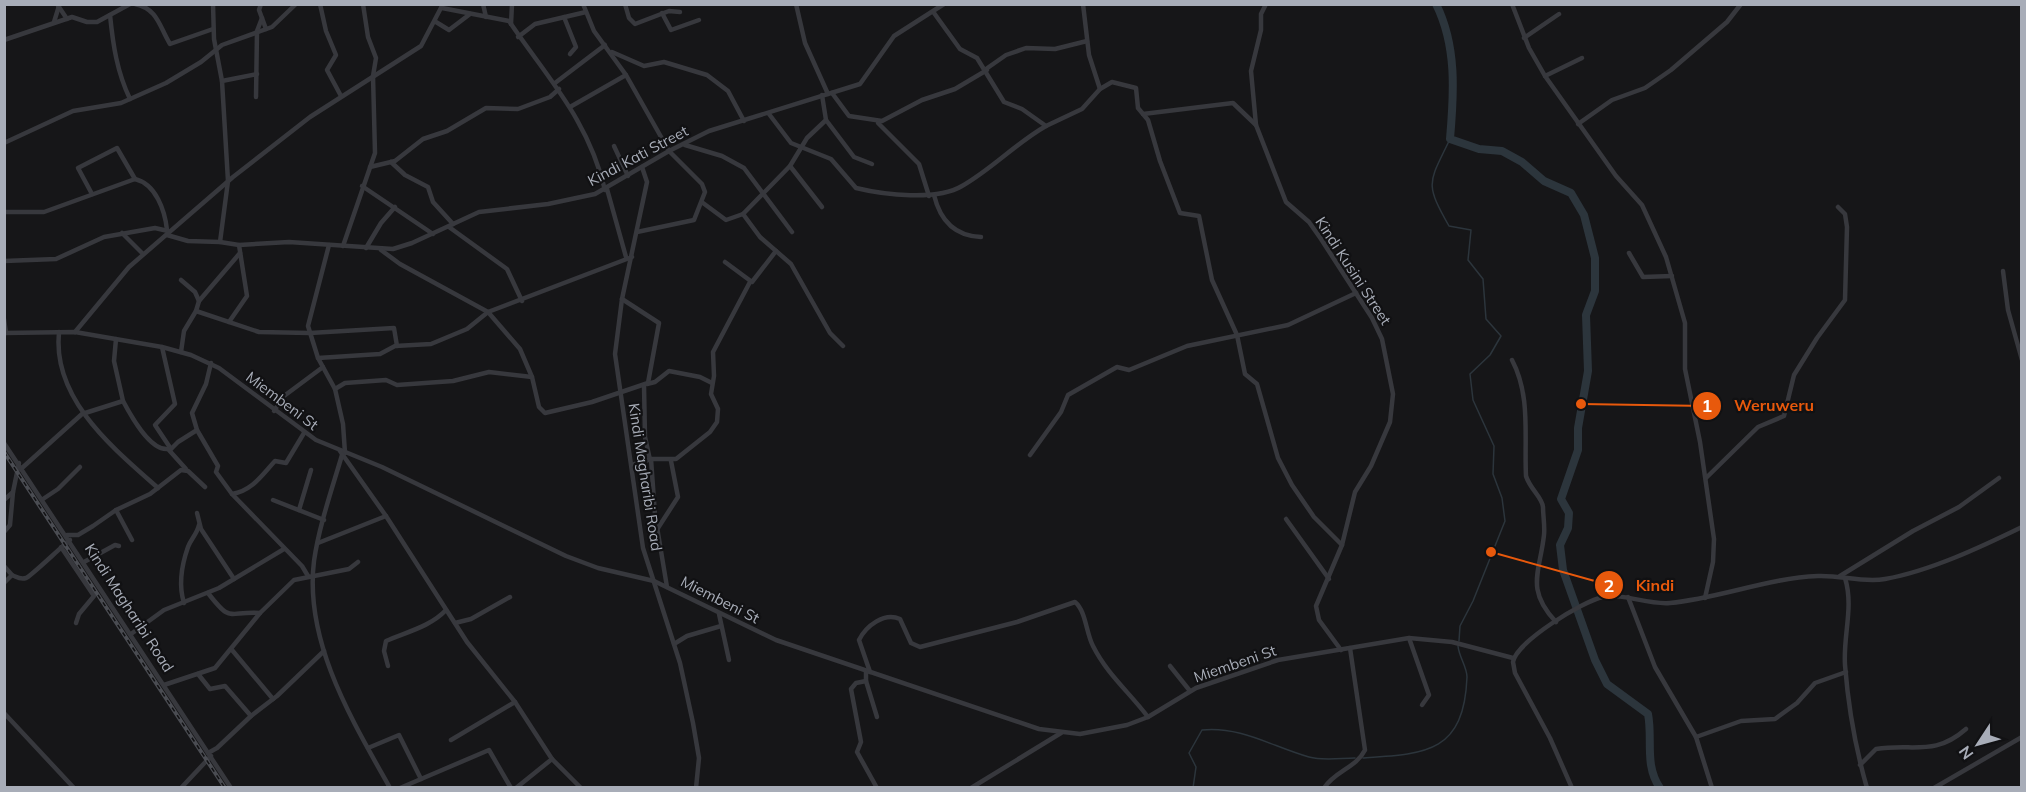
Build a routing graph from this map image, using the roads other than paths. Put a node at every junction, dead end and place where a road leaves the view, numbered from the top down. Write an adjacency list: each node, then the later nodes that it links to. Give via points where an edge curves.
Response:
1 (130, 4): 26 (street)
2 (135, 4): 35 (street, via 157,17 170,44)
3 (213, 4): 35 (street)
4 (261, 4): 30 (street)
5 (296, 4): 36 (street)
6 (320, 4): 59 (street, via 336,55 327,70)
7 (363, 4): 46 (street)
8 (483, 4): 27 (street)
9 (512, 4): 34 (street)
10 (625, 4): 24 (street, via 635,24)
11 (796, 4): 58 (street, via 805,43)
12 (944, 4): 22 (street, Kindi Kati Street)
13 (1083, 4): 41 (street)
14 (1266, 4): 69 (street, Kindi Kusini Street, via 1251,71)
15 (1512, 4): 39 (street)
16 (1741, 4): 68 (street, via 1723,27 1671,70 1645,88 1612,100)
17 (58, 5): 29 (street); 32 (street)
18 (585, 5): 20 (street)
19 (443, 6): 23 (street); 33 (street)
20 (586, 12): 28 (street); 42 (street)
21 (680, 12): 24 (street)
22 (934, 13): 49 (street, via 960,49 976,56); 58 (street, Kindi Kati Street, via 894,36 865,81)
23 (470, 14): 27 (street); 33 (street, via 449,30)
24 (662, 14): 31 (street, via 671,30)
25 (1559, 14): 39 (street)
26 (110, 15): 29 (street, via 92,23); 61 (street, via 116,66)
27 (486, 17): 34 (street)
28 (564, 17): 38 (street, via 531,26); 45 (street, via 576,47)
29 (67, 18): 32 (street)
30 (262, 18): 36 (street); 37 (street)
31 (699, 21)
32 (54, 22): 40 (street)
33 (436, 22): 48 (street, via 421,46)
34 (511, 24): 38 (street)
35 (213, 28): 43 (street)
36 (266, 29): 37 (street)
37 (257, 31): 43 (street); 50 (street)
38 (518, 37): 55 (street)
39 (1524, 38): 53 (street)
40 (4, 40)
41 (1087, 41): 49 (street, via 1055,49 1026,48 1006,55); 56 (street)
42 (605, 45): 44 (street); 55 (street)
43 (216, 50): 54 (street); 61 (street, via 181,74)
44 (610, 51): 51 (street); 66 (street, via 644,66 664,62 707,75 728,91)
45 (570, 54)
46 (376, 58): 48 (street); 52 (street)
47 (1582, 58): 53 (street)
48 (384, 69): 52 (street)
49 (986, 69): 67 (street, via 955,89 922,100); 70 (street, via 1004,102)
50 (257, 74): 54 (street); 60 (street)
51 (626, 75): 62 (street); 75 (street)
52 (374, 76): 59 (street); 80 (street, via 375,153)
53 (1545, 76): 68 (street)
54 (222, 81): 83 (street)
55 (555, 83): 57 (street)
56 (1100, 89): 64 (street, via 1115,81 1136,88); 70 (street, via 1082,109)
57 (559, 90): 62 (street); 76 (street, via 518,109 486,108 447,131 423,139)
58 (827, 94): 63 (street, Kindi Kati Street); 65 (street); 67 (street, via 849,116)
59 (341, 96): 83 (street)
60 (256, 97)
61 (130, 99): 71 (street, via 72,111)
62 (570, 107): 85 (street, via 594,152)
63 (769, 114): 66 (street, Kindi Kati Street); 74 (street, via 786,138)
64 (1143, 114): 69 (street, via 1233,103); 132 (street, via 1180,213 1199,216 1212,280)
65 (826, 120): 74 (street); 77 (street, via 854,157)
66 (744, 121): 72 (street, Kindi Kati Street, via 709,131)
67 (878, 123): 88 (street, via 919,164)
68 (1578, 124): 117 (street, via 1642,206 1661,242)
69 (1256, 125): 120 (street, Kindi Kusini Street, via 1286,202 1315,231)
70 (1046, 126): 88 (street, via 962,186)
71 (4, 143)
72 (685, 145): 75 (street, Kindi Kati Street); 86 (street, via 739,164)
73 (614, 146): 81 (street)
74 (801, 148): 78 (street); 88 (street, via 831,159 856,188)
75 (669, 151): 79 (street, Kindi Kati Street); 89 (street, via 704,188)
76 (391, 162): 80 (street); 95 (street, via 405,176 428,187 433,202)
77 (872, 164)
78 (790, 166): 86 (street); 91 (street)
79 (642, 167): 81 (street, Kindi Kati Street); 96 (street, Kindi Magharibi Road, via 647,182)
80 (370, 168): 84 (street)
81 (628, 176): 85 (street, Kindi Kati Street)
82 (135, 179): 87 (street); 87 (street, via 117,148 78,169); 99 (street, via 148,185 153,193 164,212)
83 (228, 182): 99 (street); 102 (street)
84 (362, 186): 90 (street); 105 (street)
85 (606, 190): 95 (street, Kindi Kati Street, via 572,200 479,212); 112 (street)
86 (761, 193): 94 (street); 97 (street)
87 (92, 194): 93 (street, via 44,212)
88 (931, 195): 101 (street, via 946,224 960,233)
89 (703, 203): 94 (street, via 726,220); 96 (street, via 691,222)
90 (395, 207): 100 (street); 106 (street)
91 (822, 207)
92 (1838, 207): 164 (street, via 1845,214 1847,227 1845,300 1794,375 1784,416 1758,427)
93 (4, 213)
94 (742, 214): 108 (street)
95 (451, 226): 100 (street, Kindi Kati Street); 123 (street, via 507,269)
96 (637, 232): 113 (street, Kindi Magharibi Road)
97 (792, 232)
98 (122, 233): 99 (street, Kindi Kati Street, via 155,228); 111 (street); 114 (street, Kindi Kati Street, via 85,244 56,259)
99 (168, 233): 102 (street, Kindi Kati Street, via 188,241); 111 (street)
100 (433, 234): 107 (street, Kindi Kati Street, via 402,247)
101 (981, 237)
102 (220, 242): 103 (street, Kindi Kati Street)
103 (239, 245): 104 (street, Kindi Kati Street); 109 (street)
104 (329, 245): 105 (street, Kindi Kati Street); 131 (street, via 309,323)
105 (343, 246): 106 (street, Kindi Kati Street)
106 (366, 248): 107 (street, Kindi Kati Street)
107 (380, 249): 125 (street, via 399,264)
108 (776, 251): 119 (street); 135 (street, via 791,264 830,333)
109 (240, 253): 122 (street); 127 (street, via 247,296)
110 (1629, 253): 117 (street, via 1643,277)
111 (143, 254): 129 (street, via 118,277)
112 (626, 257): 113 (street); 123 (street)
113 (632, 257): 121 (street, Kindi Magharibi Road)
114 (4, 261)
115 (725, 262): 119 (street)
116 (2003, 271): 140 (street, via 2007,310)
117 (1672, 276): 164 (street, via 1685,323 1685,369)
118 (181, 280): 122 (street, via 195,292)
119 (750, 282): 144 (street, via 713,352)
120 (1356, 293): 132 (street, via 1300,321); 186 (street, Kindi Kusini Street, via 1382,339 1391,373 1393,405 1371,466 1355,492)
121 (621, 299): 145 (street, via 659,323); 147 (street, Kindi Magharibi Road, via 615,342)
122 (198, 301): 124 (street)
123 (522, 301): 125 (street)
124 (196, 311): 127 (street); 137 (street, via 184,331)
125 (488, 312): 134 (street, via 449,338 422,346); 143 (street, via 520,349)
126 (4, 319): 130 (street)
127 (229, 322): 131 (street, via 259,332)
128 (59, 332): 129 (street, Miembeni St); 130 (street, Miembeni St); 150 (street, via 63,367)
129 (75, 332): 133 (street, Miembeni St)
130 (5, 333)
131 (310, 333): 134 (street, via 394,328); 138 (street)
132 (1237, 335): 156 (street, via 1179,348 1129,370 1117,367 1069,394); 186 (street, via 1245,374 1257,384 1278,458 1308,508)
133 (116, 339): 136 (street, Miembeni St); 148 (street, via 114,360)
134 (398, 346): 138 (street, via 380,354)
135 (843, 346)
136 (162, 347): 137 (street, Miembeni St); 154 (street, via 175,404 155,425)
137 (181, 352): 141 (street, Miembeni St)
138 (318, 358): 142 (street)
139 (1512, 360): 209 (street, via 1525,402 1526,476 1529,487 1542,503 1545,532 1536,585 1544,608)
140 (2022, 360)
141 (211, 363): 149 (street, Miembeni St); 151 (street, via 206,384 192,411)
142 (323, 367): 146 (street); 149 (street, via 284,396)
143 (532, 376): 146 (street, via 489,372 453,381 397,384 386,380 345,383); 147 (street, via 539,407 545,412 592,402)
144 (712, 383): 145 (street, via 669,371); 158 (street, via 717,422 710,432)
145 (646, 384): 147 (street); 157 (street, via 645,436)
146 (335, 388): 155 (street)
147 (619, 391): 159 (street, Kindi Magharibi Road)
148 (123, 401): 150 (street); 154 (street, via 153,444)
149 (274, 411): 152 (street, Miembeni St)
150 (82, 414): 160 (street); 167 (street)
151 (197, 430): 154 (street); 169 (street, via 218,466 216,472)
152 (304, 433): 155 (street, Miembeni St); 169 (street, via 286,463 275,461 248,488)
153 (4, 443): 160 (street, Kindi Magharibi Road)
154 (171, 450): 163 (street)
155 (342, 453): 176 (street); 178 (street); 198 (street, Miembeni St, via 382,467 584,564)
156 (1030, 455)
157 (650, 460): 158 (street); 159 (street); 180 (street)
158 (671, 461): 180 (street, via 678,497)
159 (632, 465): 198 (street, Kindi Magharibi Road, via 643,548)
160 (21, 466): 168 (street); 170 (street, Kindi Magharibi Road)
161 (80, 466): 170 (street)
162 (311, 470): 174 (street)
163 (188, 471): 166 (street); 167 (street, via 181,470)
164 (1706, 478): 204 (street, via 1715,551)
165 (1999, 478): 195 (street)
166 (205, 487)
167 (158, 488): 173 (street)
168 (13, 492): 171 (street); 182 (street, via 10,525)
169 (232, 494): 189 (street)
170 (43, 499): 183 (street, Kindi Magharibi Road)
171 (4, 500)
172 (273, 500): 174 (street)
173 (116, 510): 183 (street); 184 (street)
174 (299, 510): 178 (street)
175 (197, 513): 179 (street)
176 (386, 516): 185 (street); 206 (street)
177 (1286, 519): 197 (street)
178 (324, 520): 185 (street)
179 (199, 525): 196 (street); 205 (street, via 183,566)
180 (658, 528): 200 (street)
181 (2022, 528): 195 (street, via 1903,574 1878,580)
182 (4, 532)
183 (68, 538): 188 (street); 190 (street, Kindi Magharibi Road)
184 (132, 540)
185 (318, 543): 194 (street)
186 (1342, 545): 197 (street, Kindi Kusini Street)
187 (119, 546): 190 (street)
188 (62, 547): 193 (street, via 30,577); 210 (street, via 94,596)
189 (284, 549): 194 (street); 196 (street)
190 (84, 562): 213 (street, Kindi Magharibi Road)
191 (358, 562): 194 (street, via 348,569)
192 (4, 566): 193 (street)
193 (12, 575): 199 (street)
194 (311, 576): 207 (street, via 294,580); 219 (street)
195 (1843, 577): 204 (street, via 1797,577); 225 (street, via 1850,596)
196 (234, 579): 201 (street)
197 (1329, 579): 218 (street, Kindi Kusini Street, via 1315,612)
198 (654, 581): 200 (street, Miembeni St); 215 (street, Kindi Magharibi Road)
199 (4, 583)
200 (667, 587): 208 (street, Miembeni St)
201 (208, 593): 205 (street); 207 (street, via 229,615)
202 (510, 597): 211 (street, via 471,619)
203 (1628, 597): 204 (street, via 1655,603); 209 (street, via 1587,602); 239 (street, via 1655,667)
204 (1705, 598)
205 (183, 603): 213 (street, via 164,610)
206 (446, 610): 211 (street); 222 (street, via 440,617 386,641)
207 (260, 613): 217 (street)
208 (719, 614): 212 (street); 224 (street, Miembeni St, via 776,640)
209 (1556, 622): 220 (street, via 1525,644)
210 (76, 623)
211 (455, 623): 231 (street)
212 (721, 626): 215 (street); 221 (street)
213 (131, 634): 228 (street, Kindi Magharibi Road)
214 (1409, 638): 216 (street, Miembeni St); 220 (street, Miembeni St, via 1452,642); 232 (street, via 1429,695)
215 (674, 644): 254 (street, Kindi Magharibi Road, via 695,731 699,758)
216 (1350, 648): 218 (street, Miembeni St); 257 (street, via 1365,750)
217 (232, 650): 226 (street, via 215,668); 230 (street)
218 (1341, 650): 229 (street, Miembeni St, via 1278,660)
219 (324, 651): 230 (street); 242 (street)
220 (1513, 658): 258 (street, via 1515,673 1551,738)
221 (729, 660)
222 (388, 666)
223 (1170, 666): 229 (street)
224 (868, 671): 227 (street); 236 (street, via 858,640 871,624 880,620 893,616 900,619 911,643 920,647 1075,602 1106,670); 238 (street, Miembeni St, via 982,711)
225 (1846, 672): 239 (street, via 1815,683 1775,719 1741,721); 245 (street)
226 (198, 674): 228 (street); 234 (street, via 210,689 225,686)
227 (866, 681): 235 (street); 255 (street, via 856,682 850,688 861,742 856,752)
228 (164, 685): 243 (street, Kindi Magharibi Road)
229 (1190, 691): 236 (street, Miembeni St)
230 (273, 699): 234 (street)
231 (515, 702): 241 (street); 244 (street)
232 (1422, 705)
233 (4, 713): 248 (street)
234 (251, 716): 243 (street)
235 (877, 717)
236 (1148, 717): 238 (street, Miembeni St, via 1110,729)
237 (1965, 729): 245 (street, via 1953,740 1937,746 1876,749)
238 (1061, 733): 256 (street)
239 (1696, 737): 259 (street)
240 (2022, 737): 261 (street)
241 (451, 740)
242 (368, 748): 246 (street, via 399,735); 251 (street)
243 (209, 754): 249 (street); 250 (street, Kindi Magharibi Road)
244 (552, 759): 247 (street); 253 (street)
245 (1860, 765): 260 (street)
246 (421, 779): 252 (street); 253 (street, via 489,750)
247 (580, 787)
248 (74, 788)
249 (181, 788)
250 (231, 788)
251 (390, 788)
252 (400, 788)
253 (514, 788)
254 (696, 788)
255 (877, 788)
256 (970, 788)
257 (1324, 788)
258 (1572, 788)
259 (1712, 788)
260 (1867, 788)
261 (1934, 788)

